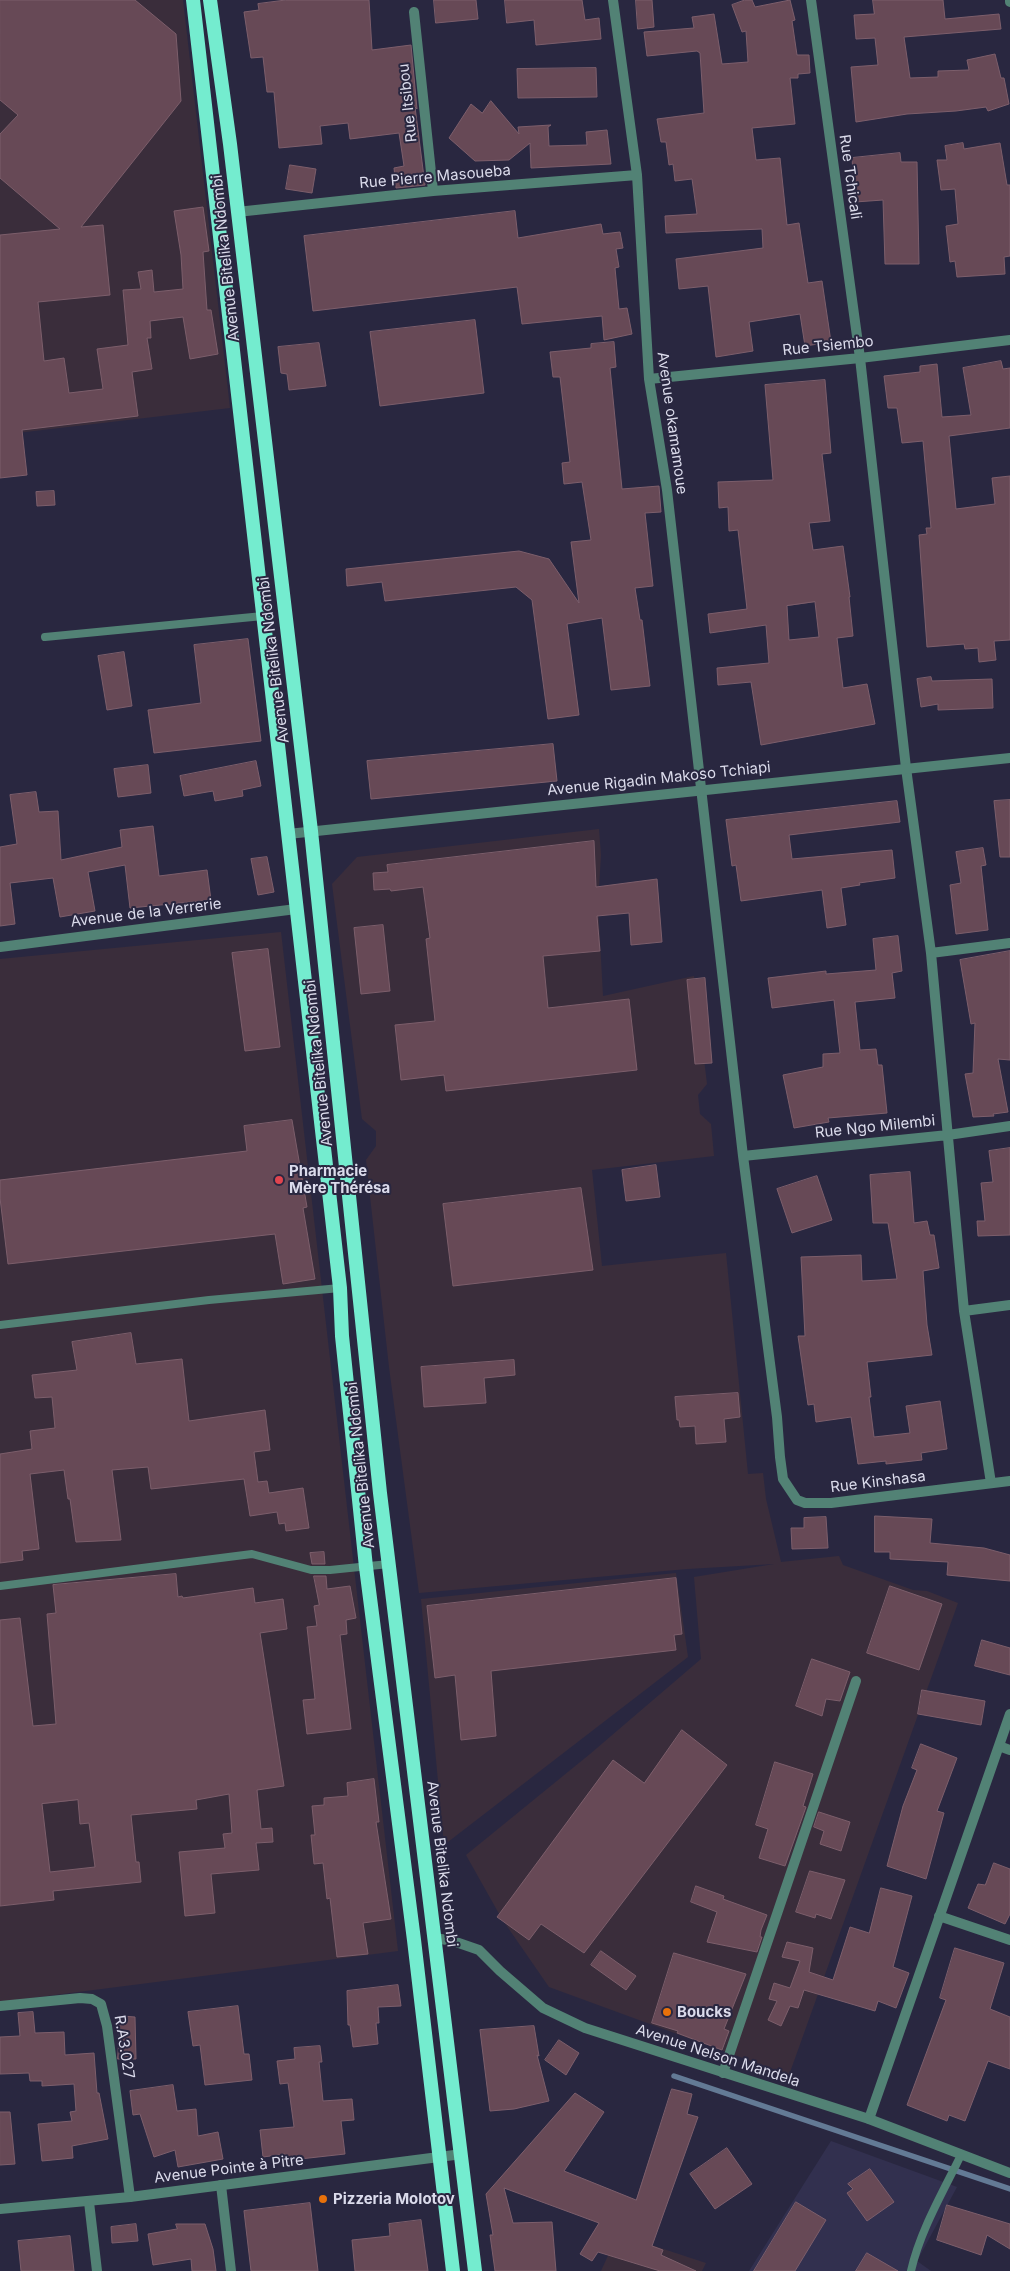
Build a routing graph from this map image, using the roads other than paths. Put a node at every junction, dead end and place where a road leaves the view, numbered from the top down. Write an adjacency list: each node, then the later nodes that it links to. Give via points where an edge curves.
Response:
1 (193, 0): 12 (highway, Avenue Bitelika Ndombi)
2 (210, 0): 8 (highway, Avenue Bitelika Ndombi)
3 (613, 0): 6 (street, Avenue okamamoue)
4 (811, 0): 10 (street, Rue Tchicali)
5 (414, 12): 7 (street, Rue Itsibou)
6 (636, 175): 7 (street, Rue Pierre Masoueba); 11 (street, Avenue okamamoue)
7 (433, 191): 8 (street, Rue Pierre Masoueba)
8 (237, 212): 17 (highway, Avenue Bitelika Ndombi)
9 (1010, 340): 10 (street, Rue Tsiembo)
10 (860, 358): 11 (street, Rue Tsiembo); 15 (street, Rue Tchicali)
11 (649, 379): 16 (street, Avenue okamamoue, via 667,490)
12 (263, 616): 13 (lane); 18 (highway, Avenue Bitelika Ndombi)
13 (44, 637)
14 (1010, 758): 15 (street, Avenue Rigadin Makoso Tchiapi)
15 (906, 768): 16 (street, Avenue Rigadin Makoso Tchiapi); 22 (street, Rue Tchicali)
16 (701, 789): 17 (street, Avenue Rigadin Makoso Tchiapi); 25 (street, Avenue okamamoue)
17 (311, 831): 18 (street, Avenue Rigadin Makoso Tchiapi); 32 (highway, Avenue Bitelika Ndombi)
18 (288, 834): 19 (highway, Avenue Bitelika Ndombi)
19 (296, 908): 21 (street, Avenue de la Verrerie); 26 (highway, Avenue Bitelika Ndombi)
20 (1010, 943): 22 (street)
21 (0, 947)
22 (931, 952): 24 (street, Rue Tchicali)
23 (1010, 1126): 24 (street, Rue Ngo Milembi)
24 (948, 1135): 25 (street, Rue Ngo Milembi); 28 (street, Rue Tchicali)
25 (743, 1156): 31 (street, Rue Kinshasa, via 783,1479 791,1493 805,1503 831,1503)
26 (340, 1288): 29 (lane); 33 (highway, Avenue Bitelika Ndombi)
27 (1010, 1305): 28 (street)
28 (964, 1311): 31 (street, Rue Tchicali)
29 (0, 1324)
30 (1010, 1481): 31 (street, Rue Kinshasa)
31 (991, 1483)
32 (389, 1564): 33 (lane); 40 (highway, Avenue Bitelika Ndombi)
33 (366, 1567): 34 (lane, via 311,1570 252,1554); 47 (highway, Avenue Bitelika Ndombi)
34 (0, 1586)
35 (856, 1680): 43 (street)
36 (1010, 1714): 37 (street)
37 (999, 1746): 38 (street); 39 (street)
38 (1010, 1750)
39 (939, 1916): 41 (street); 44 (street)
40 (435, 1938): 43 (street, Avenue Nelson Mandela, via 479,1950 543,2008 585,2028); 45 (highway, Avenue Bitelika Ndombi)
41 (1010, 1940)
42 (0, 2006): 50 (street, R.A3.027, via 80,1998 101,2004 107,2026)
43 (723, 2074): 44 (street, Avenue Nelson Mandela)
44 (869, 2120): 46 (street, Avenue Nelson Mandela)
45 (462, 2154): 47 (street, Avenue Pointe à Pitre); 53 (highway, Avenue Bitelika Ndombi)
46 (961, 2155): 48 (street, Avenue Nelson Mandela); 57 (lane, via 923,2235)
47 (439, 2157): 49 (street, Avenue Pointe à Pitre); 56 (highway, Avenue Bitelika Ndombi)
48 (1010, 2173)
49 (221, 2185): 50 (street, Avenue Pointe à Pitre); 55 (street)
50 (130, 2197): 51 (street, Avenue Pointe à Pitre)
51 (88, 2202): 52 (street, Avenue Pointe à Pitre); 54 (street)
52 (0, 2210)
53 (476, 2270)
54 (97, 2271)
55 (231, 2271)
56 (453, 2271)
57 (911, 2271)

